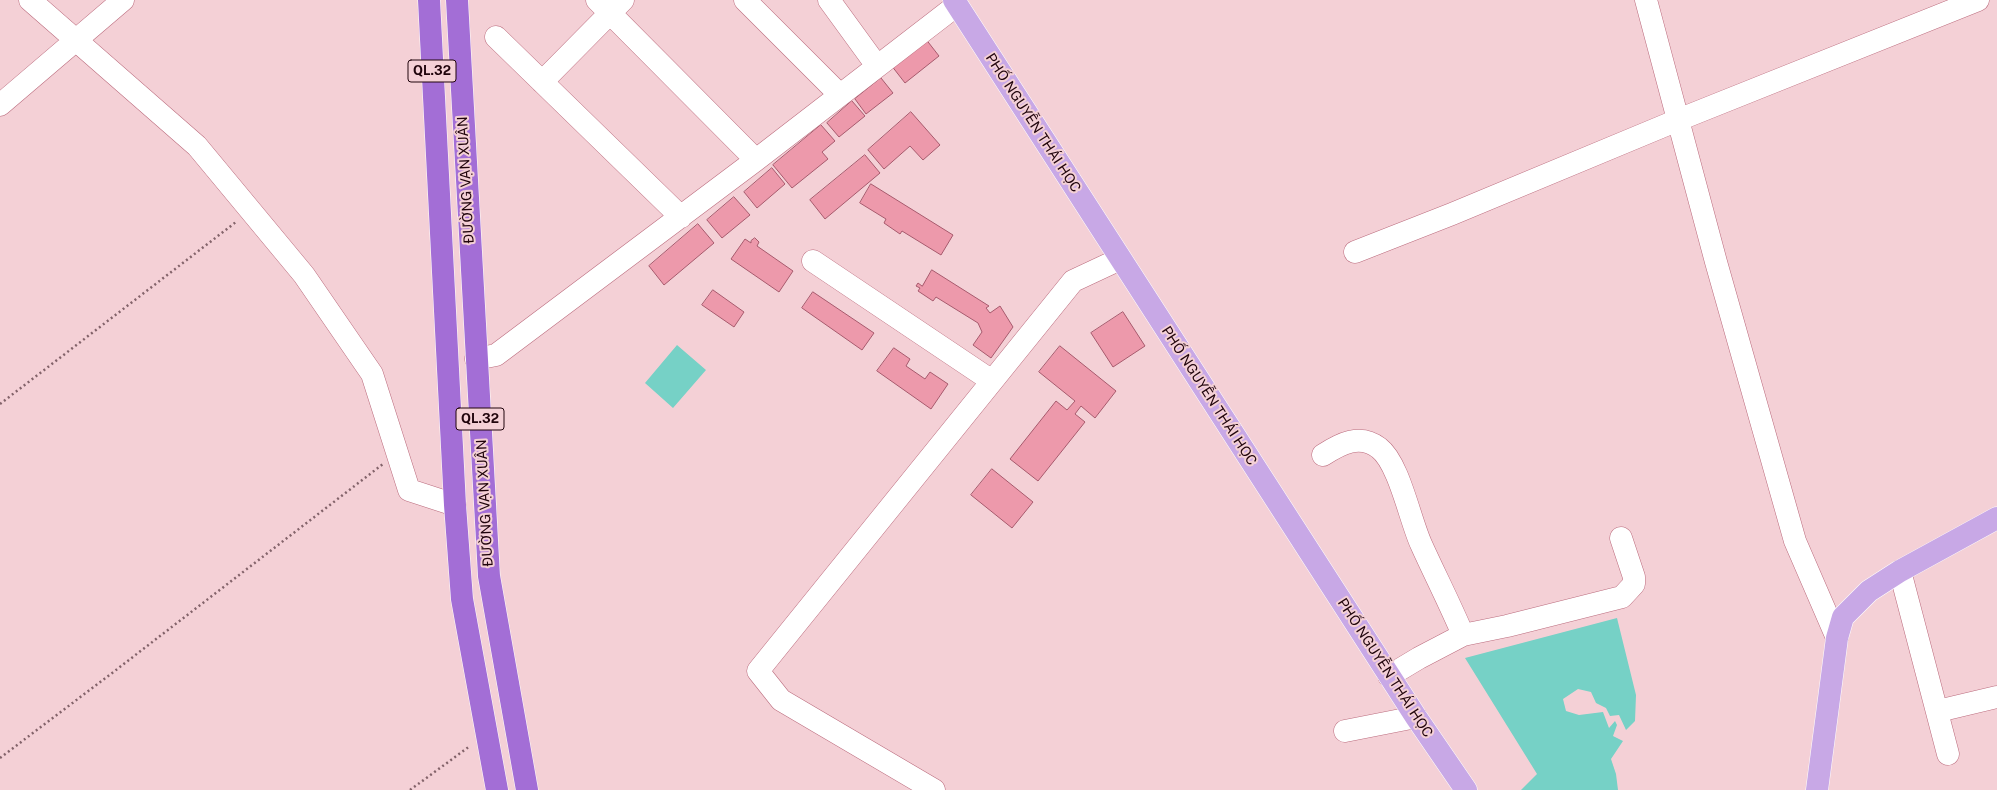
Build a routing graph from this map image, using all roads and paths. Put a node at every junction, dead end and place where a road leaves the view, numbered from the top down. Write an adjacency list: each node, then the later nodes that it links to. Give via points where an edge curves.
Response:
1 (30, 0): 14 (street)
2 (123, 0): 14 (street)
3 (414, 0): 21 (highway)
4 (430, 0): 21 (highway, QL.32)
5 (457, 0): 15 (highway, QL.32)
6 (463, 0): 15 (highway)
7 (745, 0): 18 (street)
8 (829, 0): 16 (street)
9 (1646, 0): 20 (street)
10 (1978, 0): 20 (street)
11 (956, 2): 16 (street); 26 (main road, PHỐ NGUYỄN THÁI HỌC)
12 (610, 4): 17 (street); 22 (street)
13 (496, 37): 17 (street)
14 (76, 40): 19 (street); 23 (street, via 197,146)
15 (458, 46): 28 (highway, ĐƯỜNG VẠN XUÂN / QL.32)
16 (877, 66): 18 (street)
17 (542, 82): 24 (street)
18 (840, 95): 22 (street)
19 (0, 105)
20 (1678, 120): 25 (street); 38 (street, via 1795,540)
21 (436, 142): 33 (highway, ĐƯỜNG VẠN XUÂN / QL.32)
22 (756, 160): 24 (street)
23 (251, 211): 30 (path); 31 (street, via 304,275 372,374)
24 (681, 217): 28 (street, via 496,355)
25 (1355, 252)
26 (1120, 259): 29 (street, via 1073,281); 39 (main road, PHỐ NGUYỄN THÁI HỌC)
27 (813, 261): 29 (street)
28 (476, 359): 49 (highway, ĐƯỜNG VẠN XUÂN / QL.32, via 489,576)
29 (992, 381): 50 (street, via 758,671 781,700)
30 (0, 404)
31 (397, 453): 33 (street, via 409,490); 46 (path)
32 (1323, 455): 37 (street, via 1343,443 1358,440 1380,448 1396,474 1421,544)
33 (455, 505): 44 (highway, ĐƯỜNG VẠN XUÂN / QL.32, via 462,599)
34 (1997, 518): 36 (main road)
35 (1621, 538): 37 (street, via 1634,577 1634,584 1622,597)
36 (1900, 571): 38 (main road, via 1869,591 1843,617); 41 (street)
37 (1463, 635): 39 (street)
38 (1837, 638): 52 (main road)
39 (1390, 676): 42 (main road, PHỐ NGUYỄN THÁI HỌC)
40 (1997, 697): 41 (street)
41 (1938, 711): 45 (street)
42 (1416, 717): 43 (street); 51 (main road, PHỐ NGUYỄN THÁI HỌC)
43 (1345, 731)
44 (487, 734): 47 (path); 48 (highway, ĐƯỜNG VẠN XUÂN / QL.32)
45 (1948, 754)
46 (0, 758)
47 (410, 790)
48 (497, 790)
49 (527, 790)
50 (934, 790)
51 (1466, 790)
52 (1817, 790)

